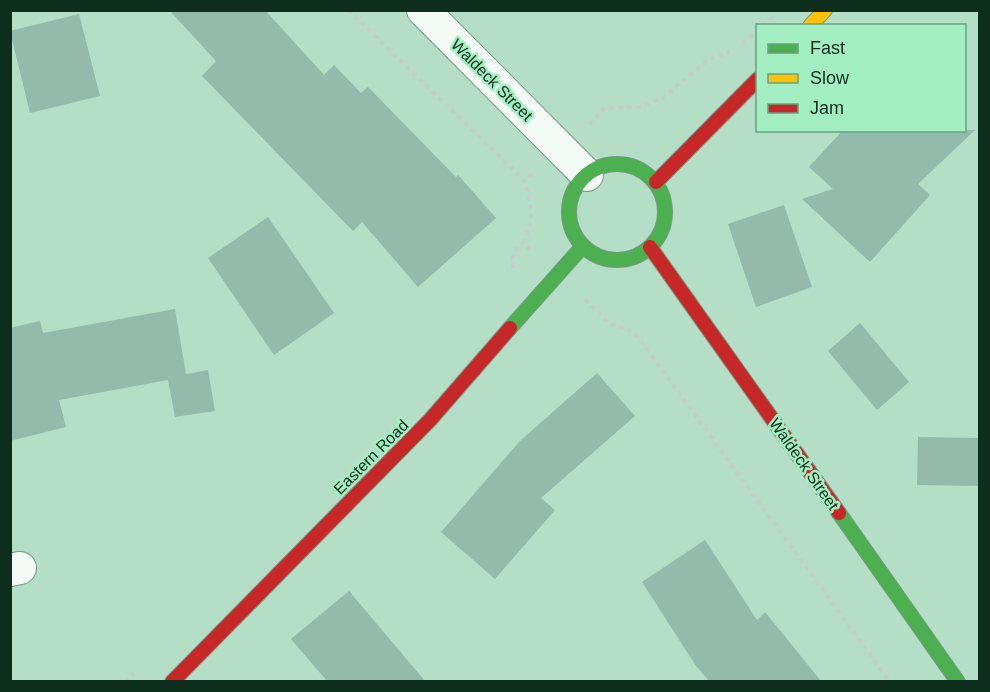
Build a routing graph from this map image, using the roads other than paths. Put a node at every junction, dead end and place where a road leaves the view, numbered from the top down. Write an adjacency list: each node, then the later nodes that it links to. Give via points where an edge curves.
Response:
1 (423, 10): 5 (street, Waldeck Street)
2 (825, 10): 3 (street)
3 (812, 24)
4 (756, 81): 6 (street)
5 (587, 175): 6 (street, via 600,167 623,164 644,172); 7 (street, via 570,201 574,233)
6 (656, 182): 8 (street, via 666,208 664,223)
7 (583, 246): 8 (street, via 609,259 638,255); 9 (street, Eastern Road, via 430,420)
8 (650, 247): 10 (street, Waldeck Street)
9 (188, 676)
10 (958, 681)

